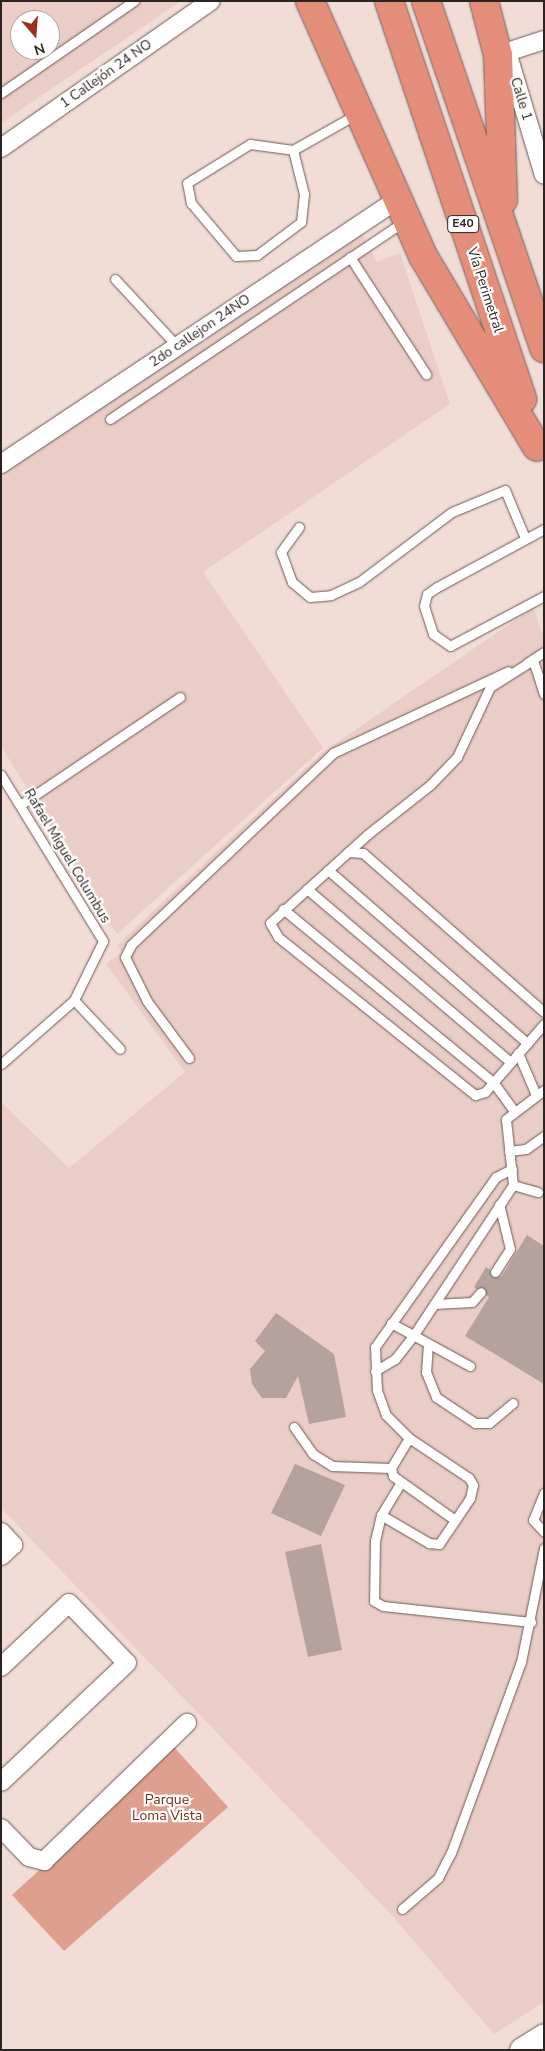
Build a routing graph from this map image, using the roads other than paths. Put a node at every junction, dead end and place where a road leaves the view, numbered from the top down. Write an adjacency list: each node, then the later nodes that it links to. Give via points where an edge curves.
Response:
1 (134, 1): 9 (lane)
2 (211, 1): 11 (street, 1 Callejón 24 NO)
3 (310, 1): 10 (highway)
4 (389, 1): 22 (highway, Vía Perimetral / E40)
5 (426, 1): 15 (highway, E40)
6 (484, 1): 8 (highway)
7 (544, 40): 8 (street)
8 (502, 53): 13 (street, Calle 1); 15 (highway)
9 (1, 93)
10 (359, 113): 12 (lane); 14 (highway)
11 (1, 148)
12 (293, 150): 12 (lane, via 250,144 187,183 190,203 236,256 257,255 301,222 304,194)
13 (544, 175)
14 (402, 209): 16 (lane); 18 (street, 2do callejon 24NO); 22 (highway, via 423,256)
15 (506, 236): 19 (highway, E40)
16 (350, 257): 20 (lane); 21 (lane)
17 (115, 279): 18 (lane)
18 (177, 346): 23 (street, 2do callejon 24NO)
19 (544, 348)
20 (426, 374)
21 (110, 419)
22 (541, 456)
23 (1, 464)
24 (299, 527): 26 (lane, via 281,552 292,582 310,597 331,596 359,582 452,512 494,493 505,490 510,493)
25 (544, 529): 26 (lane)
26 (525, 538): 27 (lane, via 427,594 424,606 429,625 433,634 450,646)
27 (544, 596)
28 (544, 652): 29 (lane)
29 (533, 660): 30 (lane); 34 (lane, via 490,687 457,757 430,785); 44 (lane, via 333,753 131,945 125,957 147,1001)
30 (544, 694)
31 (180, 697): 33 (lane)
32 (1, 775): 33 (lane, Rafael Miguel Columbus)
33 (20, 805): 38 (lane, Rafael Miguel Columbus, via 103,941)
34 (348, 852): 35 (lane); 39 (lane, via 363,853)
35 (328, 870): 36 (lane); 41 (lane)
36 (307, 889): 37 (lane); 45 (lane)
37 (284, 909): 47 (lane); 47 (lane, via 270,923 278,937 470,1092 480,1094)
38 (74, 1000): 42 (lane); 46 (lane)
39 (544, 1012)
40 (544, 1024): 41 (lane)
41 (527, 1043): 43 (lane)
42 (120, 1049)
43 (518, 1053): 45 (lane); 48 (lane)
44 (189, 1058)
45 (510, 1062): 47 (lane)
46 (1, 1064)
47 (493, 1082): 49 (lane)
48 (540, 1093): 49 (lane)
49 (514, 1111): 51 (lane, via 506,1119)
50 (544, 1136): 51 (lane, via 526,1149)
51 (509, 1151): 52 (lane)
52 (512, 1169): 53 (lane); 59 (lane, via 496,1177)
53 (513, 1185): 54 (lane); 55 (lane)
54 (538, 1192)
55 (500, 1204): 56 (lane, via 510,1249); 58 (lane)
56 (495, 1272)
57 (481, 1292): 58 (lane, via 472,1302)
58 (434, 1304): 60 (lane)
59 (391, 1323): 60 (lane); 63 (lane, via 375,1347)
60 (413, 1336): 61 (lane); 63 (lane, via 395,1359)
61 (428, 1344): 62 (lane); 64 (lane, via 426,1372 436,1396 474,1423 489,1423)
62 (470, 1366)
63 (375, 1371): 66 (lane, via 386,1415)
64 (513, 1403)
65 (294, 1427): 67 (lane, via 313,1454 332,1466)
66 (409, 1438): 67 (lane); 71 (lane, via 469,1478 473,1485 470,1498)
67 (391, 1468): 68 (lane, via 392,1476)
68 (401, 1482): 70 (lane); 71 (lane)
69 (544, 1493): 73 (lane, via 536,1505 533,1520)
70 (381, 1514): 71 (lane, via 429,1544 439,1544); 76 (lane, via 375,1540 374,1601 383,1606)
71 (455, 1520)
72 (1, 1532): 75 (street, via 13,1545)
73 (544, 1532)
74 (544, 1548): 76 (lane)
75 (1, 1556)
76 (531, 1622): 81 (lane, via 521,1662 451,1853 438,1878)
77 (1, 1667): 79 (street, via 69,1603 127,1663)
78 (187, 1722): 80 (street, via 44,1861 30,1857)
79 (1, 1782)
80 (1, 1828)
81 (402, 1909)
82 (544, 2036): 83 (main road)
83 (522, 2050)

